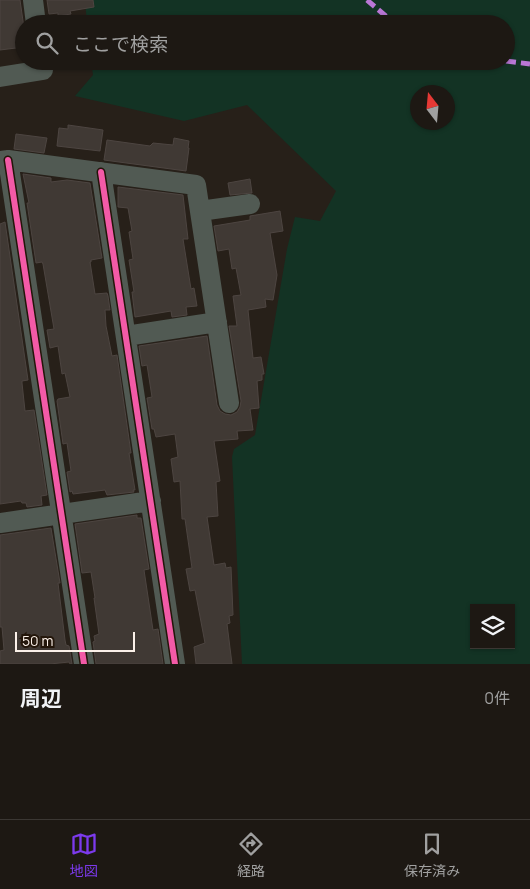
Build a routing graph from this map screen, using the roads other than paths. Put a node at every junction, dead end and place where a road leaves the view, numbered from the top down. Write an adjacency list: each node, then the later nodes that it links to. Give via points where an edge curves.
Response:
1 (33, 0): 2 (street)
2 (35, 15)
3 (43, 70): 4 (street)
4 (0, 76)
5 (4, 160): 6 (street); 13 (street)
6 (101, 172): 8 (street, via 196,185); 10 (street)
7 (250, 204): 8 (street)
8 (200, 211): 9 (street)
9 (217, 322): 10 (street); 11 (street)
10 (126, 336): 12 (street)
11 (229, 403)
12 (151, 501): 13 (street); 16 (street)
13 (61, 514): 14 (street); 15 (street)
14 (0, 523)
15 (84, 664)
16 (175, 664)

